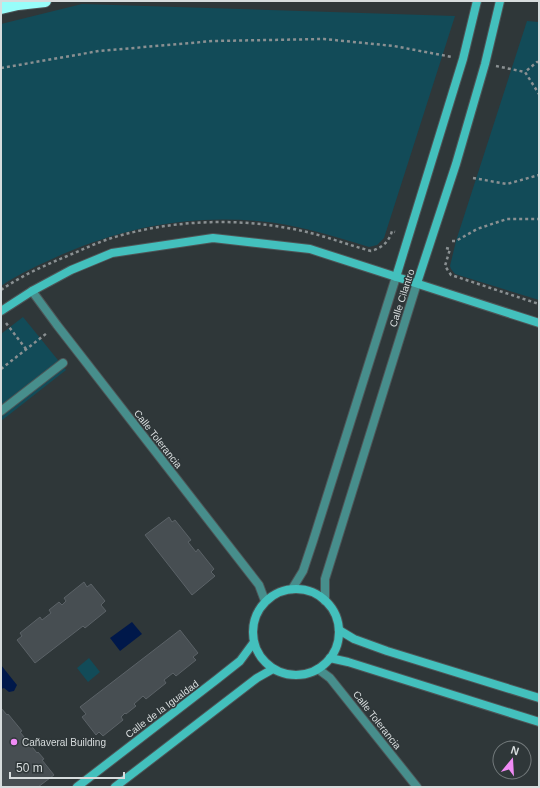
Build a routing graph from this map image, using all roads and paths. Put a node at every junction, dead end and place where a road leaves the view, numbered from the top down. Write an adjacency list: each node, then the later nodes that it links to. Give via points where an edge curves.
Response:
1 (45, 1): 4 (highway)
2 (476, 1): 14 (street, Calle Cilantro, via 461,67)
3 (500, 1): 15 (street, Calle Cilantro, via 456,164)
4 (1, 8)
5 (446, 55): 7 (path, via 394,46 324,39 213,42 99,50)
6 (539, 62): 8 (path, via 525,72)
7 (1, 68)
8 (539, 94)
9 (539, 175): 10 (path, via 507,184)
10 (473, 178)
11 (539, 219): 12 (path, via 507,218 477,229 456,241)
12 (452, 240)
13 (446, 248): 17 (path, via 450,249 445,266 451,275)
14 (396, 277): 15 (street); 16 (street, via 310,249 213,238 112,253 71,270); 26 (street, Calle Cilantro, via 313,541 303,570)
15 (417, 283): 20 (street); 28 (street, Calle Cilantro, via 325,579)
16 (32, 291): 18 (street); 27 (street, Calle Tolerancia, via 259,585)
17 (539, 304)
18 (1, 311)
19 (6, 323): 22 (path)
20 (539, 323)
21 (46, 333): 22 (path)
22 (26, 349): 24 (path)
23 (64, 363): 25 (street)
24 (1, 369)
25 (1, 411)
26 (292, 589): 27 (street, via 273,595); 28 (street, via 316,594)
27 (266, 601): 30 (street, via 253,625)
28 (325, 601): 29 (street, via 337,619)
29 (339, 630): 31 (street, via 335,650); 34 (street, via 354,639 387,651)
30 (254, 642): 32 (street, via 264,662); 36 (street, Calle de la Igualdad, via 240,661)
31 (330, 658): 33 (street); 35 (street)
32 (273, 669): 33 (street, via 295,675 307,674); 37 (street, via 257,678)
33 (318, 669): 38 (street, Calle Tolerancia, via 330,678)
34 (539, 698)
35 (539, 722)
36 (77, 787)
37 (115, 787)
38 (417, 787)

